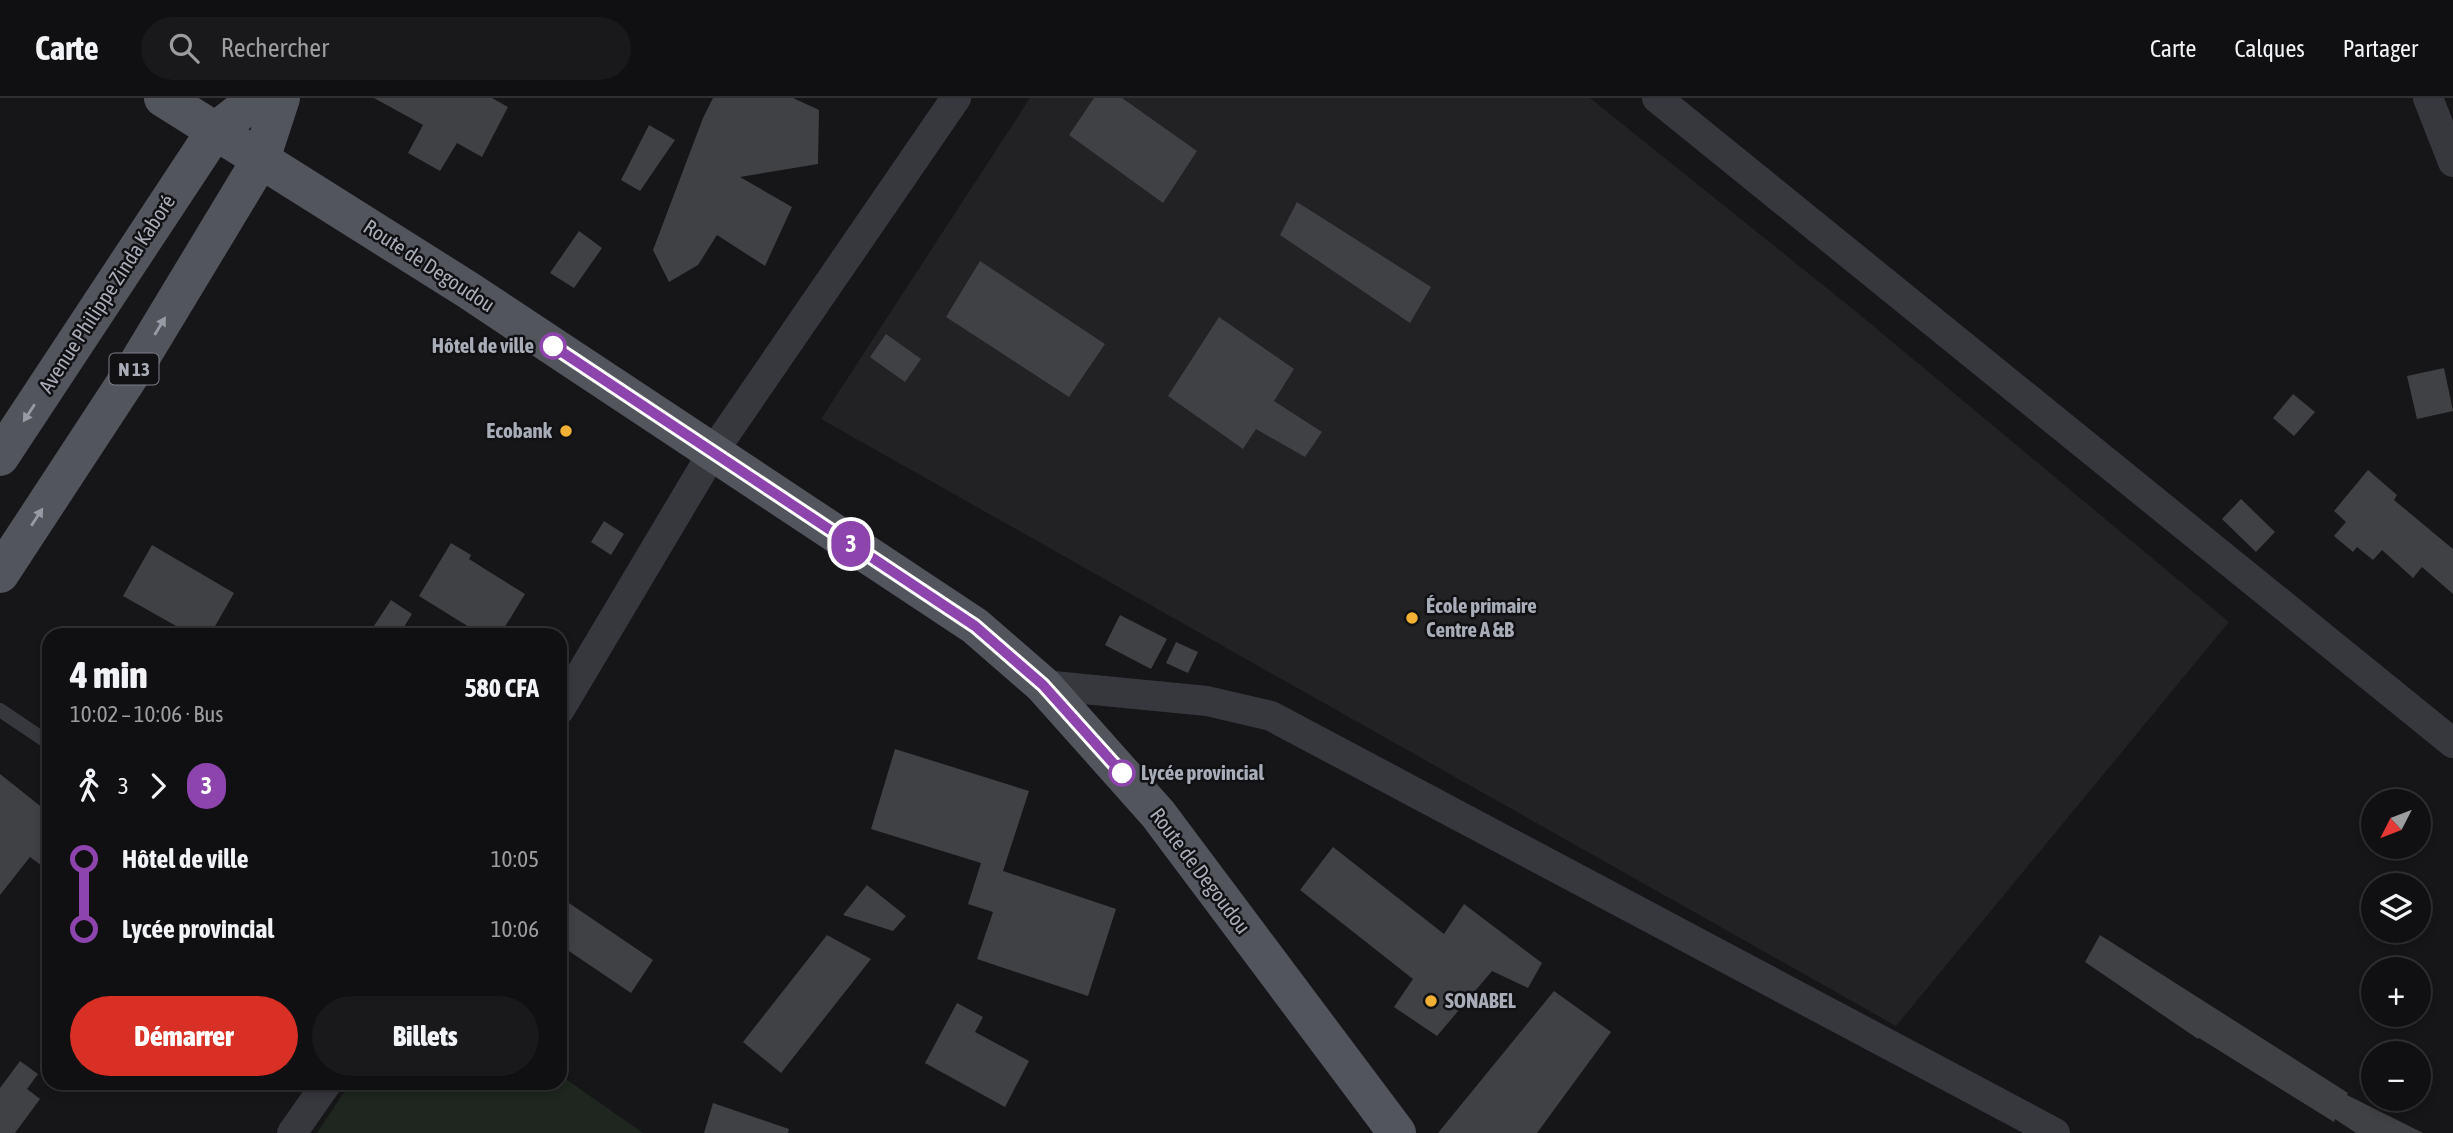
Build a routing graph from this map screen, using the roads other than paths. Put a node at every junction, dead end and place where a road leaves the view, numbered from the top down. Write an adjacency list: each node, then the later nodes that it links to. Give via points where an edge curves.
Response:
1 (163, 98): 7 (main road, Route de Degoudou)
2 (258, 98): 7 (main road, N 13)
3 (281, 98): 7 (main road, N 13)
4 (956, 98): 9 (street)
5 (1657, 98): 16 (street)
6 (2428, 98): 8 (street)
7 (239, 146): 9 (main road, Route de Degoudou); 10 (main road, Avenue Philippe Zinda Kaboré / N 13, one-way to 10); 11 (main road, N 13, one-way to 7, via 133,371)
8 (2453, 162)
9 (713, 452): 12 (main road, Route de Degoudou, via 975,626); 13 (street)
10 (0, 457)
11 (0, 574)
12 (1043, 685): 19 (main road, Route de Degoudou, via 1158,814); 20 (street, via 1207,701 1271,716)
13 (567, 697)
14 (0, 710): 15 (lane)
15 (42, 738)
16 (2453, 743)
17 (322, 1090): 18 (street)
18 (292, 1133)
19 (1397, 1133)
20 (2055, 1133)

